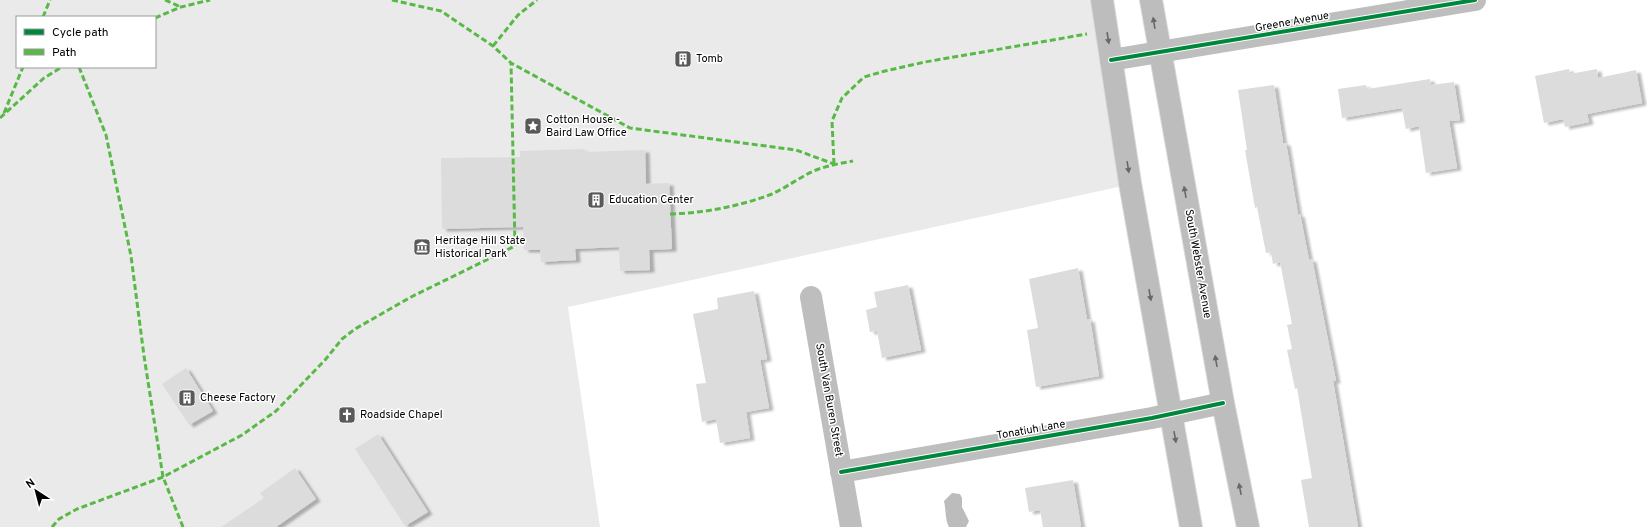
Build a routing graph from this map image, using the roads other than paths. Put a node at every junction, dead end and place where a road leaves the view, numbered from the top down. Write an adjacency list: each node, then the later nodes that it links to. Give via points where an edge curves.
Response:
1 (1102, 0): 5 (main road, one-way to 5)
2 (1151, 0): 4 (main road, South Webster Avenue, one-way to 2)
3 (1476, 0): 4 (street, Greene Avenue)
4 (1159, 53): 5 (street, Greene Avenue); 7 (main road, South Webster Avenue, one-way to 4)
5 (1111, 60): 8 (main road, one-way to 8)
6 (811, 297): 9 (street, South Van Buren Street)
7 (1223, 403): 8 (street, Tonatiuh Lane); 12 (main road, South Webster Avenue, one-way to 7)
8 (1170, 414): 9 (street, Tonatiuh Lane); 11 (main road, one-way to 11)
9 (841, 472): 10 (street, South Van Buren Street)
10 (851, 527)
11 (1191, 527)
12 (1248, 527)

